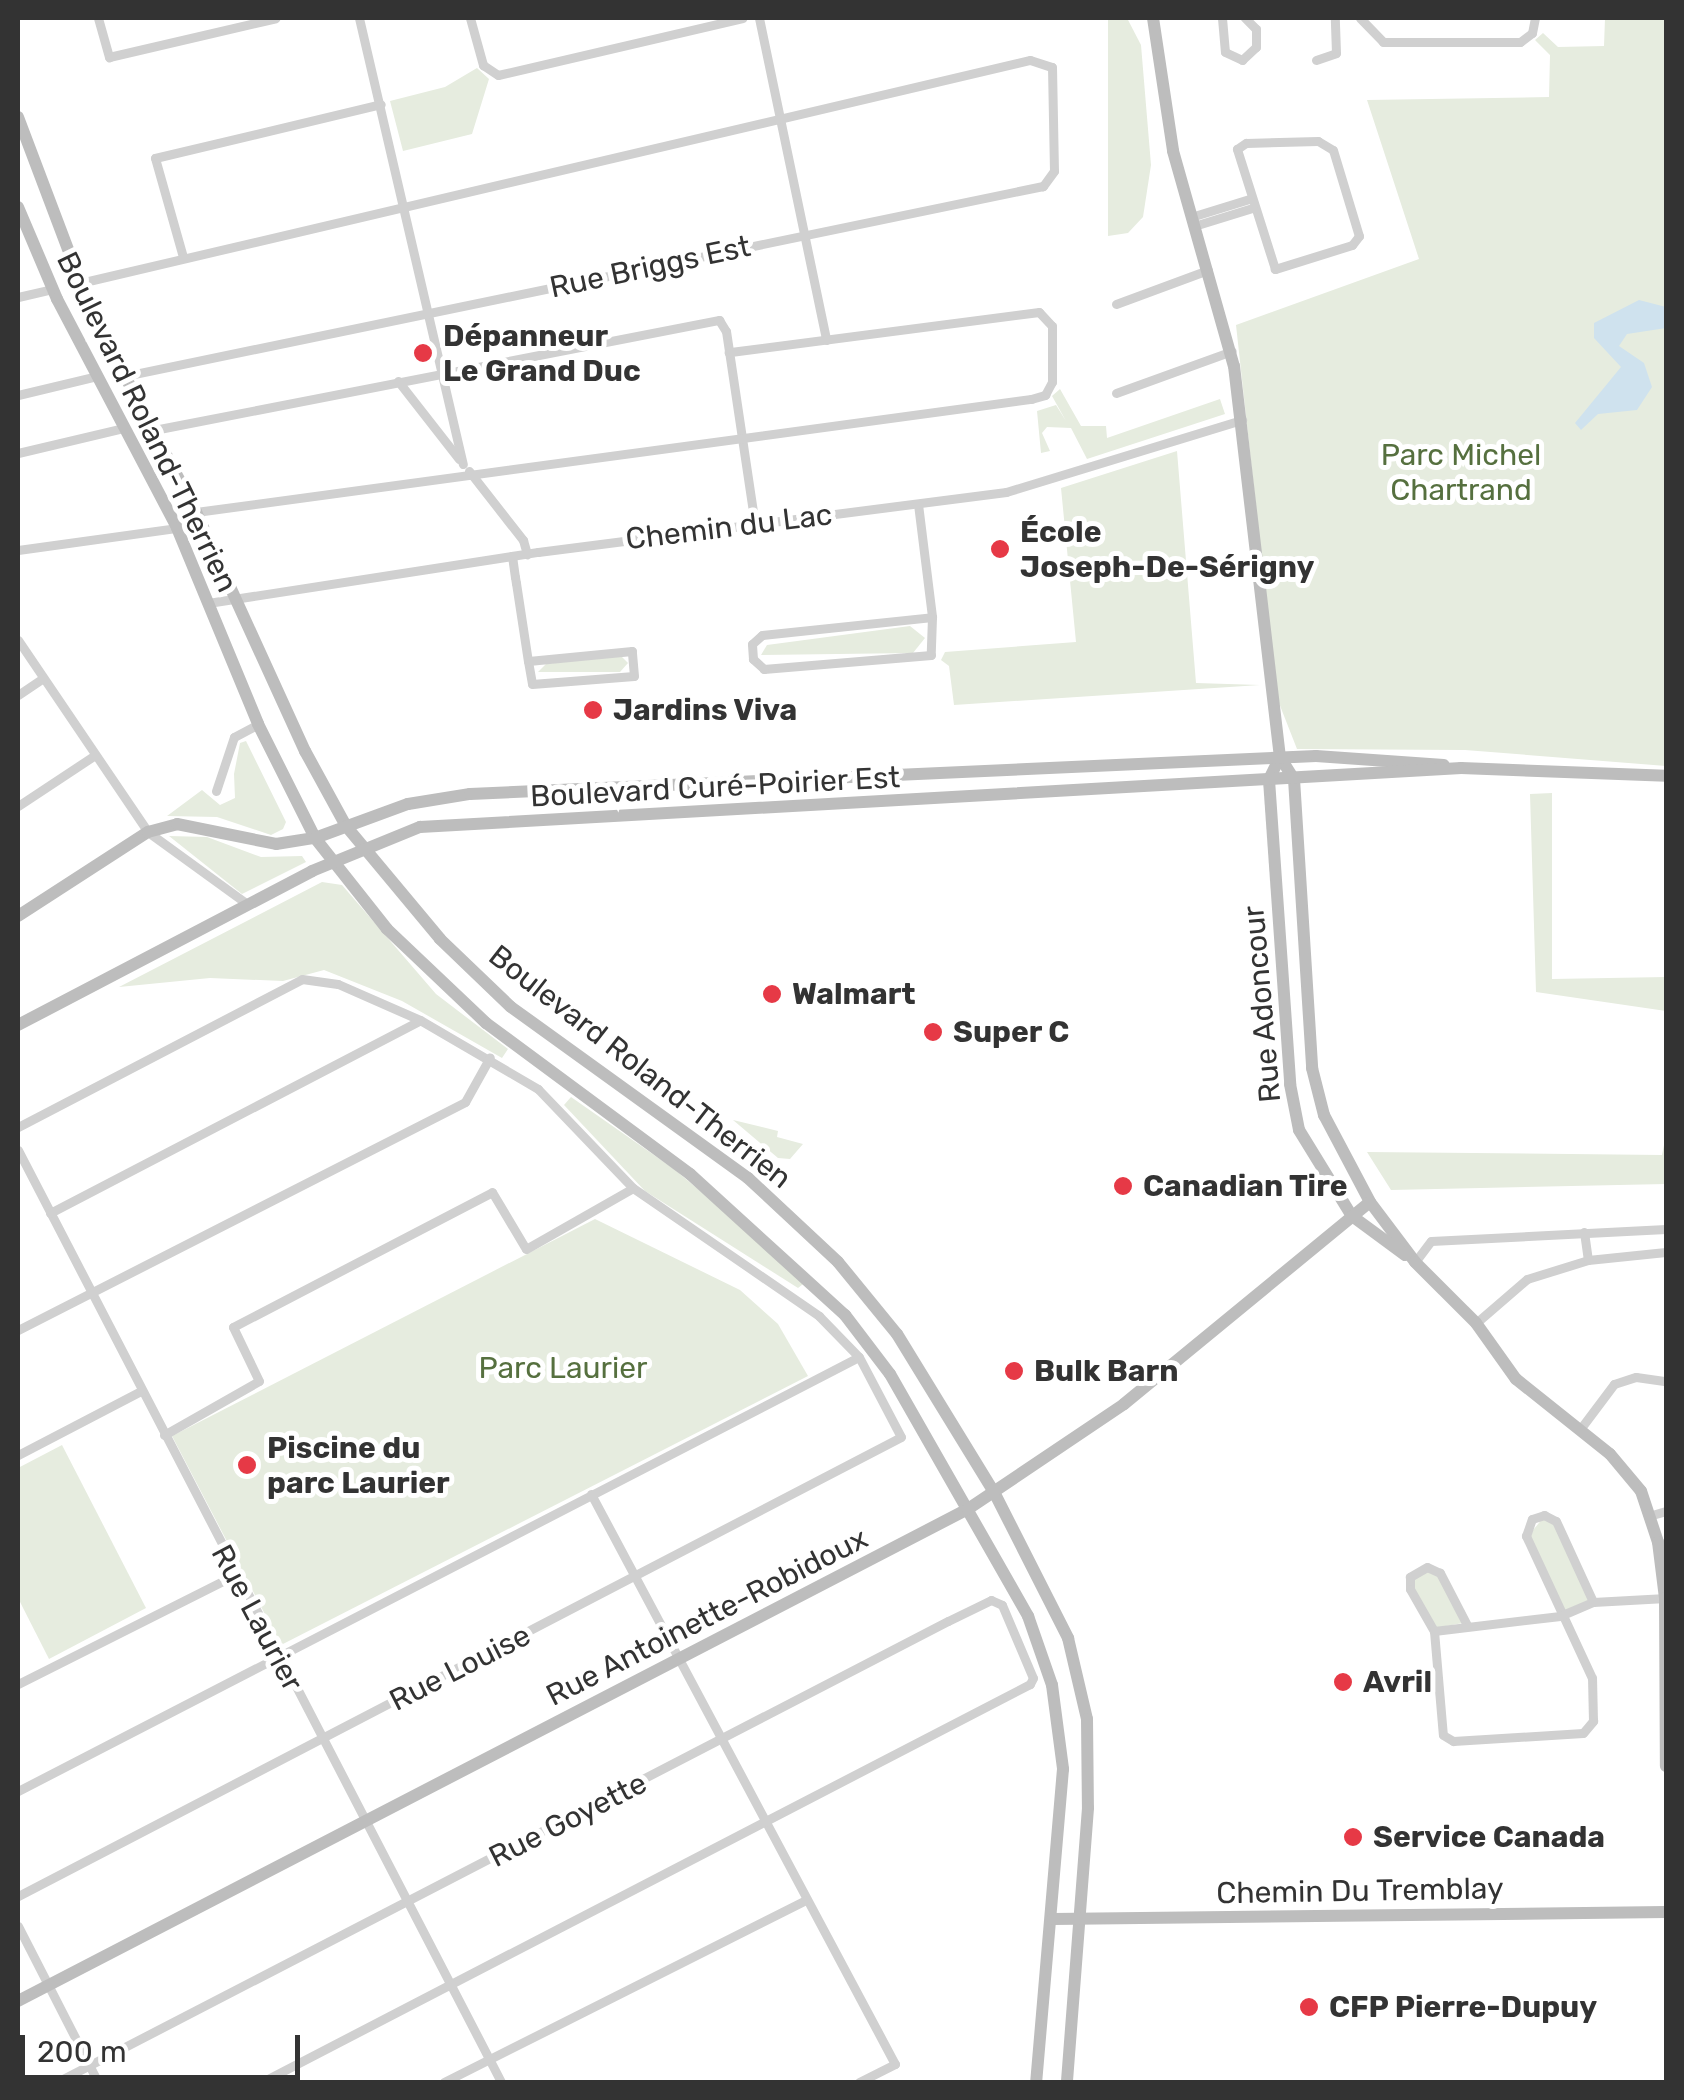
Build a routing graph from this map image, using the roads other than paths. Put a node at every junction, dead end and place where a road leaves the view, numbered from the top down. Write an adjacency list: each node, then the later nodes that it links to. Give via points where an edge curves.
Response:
1 (98, 18): 2 (street, via 110,57)
2 (276, 18)
3 (358, 18): 14 (street)
4 (470, 18): 5 (street, via 483,65 498,75)
5 (742, 18)
6 (759, 18): 16 (street)
7 (1153, 18): 20 (main road, Rue Adoncour, via 1166,118)
8 (1222, 18): 9 (street, via 1225,52 1242,60 1256,46 1256,29)
9 (1246, 18)
10 (1336, 18): 13 (street, via 1336,54)
11 (1360, 18): 12 (street, via 1383,42 1520,42 1532,33)
12 (1535, 18)
13 (1316, 60)
14 (381, 104): 19 (street); 22 (street, via 155,158)
15 (18, 117): 24 (main road, Boulevard Roland-Therrien)
16 (784, 118): 19 (street); 21 (street); 21 (street, Rue Briggs Est, via 1044,60 1054,76 1054,175 1045,185)
17 (1250, 203): 17 (street, via 1236,155 1240,144 1322,142 1333,150 1358,236 1352,244 1275,270); 20 (street)
18 (18, 206): 25 (main road, Boulevard Roland-Therrien)
19 (407, 207): 22 (street); 28 (street)
20 (1192, 222): 23 (main road, Rue Adoncour)
21 (809, 234): 28 (street, Rue Briggs Est); 29 (street)
22 (183, 257): 24 (street)
23 (1208, 270): 27 (street); 30 (main road, Rue Adoncour)
24 (80, 283): 34 (main road, Boulevard Roland-Therrien)
25 (52, 290): 26 (street); 33 (main road, Boulevard Roland-Therrien)
26 (18, 297)
27 (1116, 304)
28 (429, 313): 32 (street); 34 (street, Rue Briggs Est)
29 (826, 340): 31 (street); 41 (street, via 1039,312 1049,318 1052,332 1052,382 1042,396)
30 (1232, 351): 36 (street); 38 (main road, Rue Adoncour)
31 (729, 352): 32 (street, via 719,320); 41 (street)
32 (442, 373): 35 (street); 43 (street)
33 (97, 376): 37 (street); 39 (main road, Boulevard Roland-Therrien)
34 (125, 376): 40 (main road, Boulevard Roland-Therrien)
35 (398, 381): 40 (street); 43 (street)
36 (1116, 393)
37 (18, 395)
38 (1242, 420): 44 (street, Chemin du Lac, via 1032,487); 60 (main road, Rue Adoncour)
39 (124, 428): 42 (street); 47 (main road, Boulevard Roland-Therrien)
40 (154, 430): 45 (main road, Boulevard Roland-Therrien)
41 (742, 437): 43 (street); 46 (street)
42 (18, 453)
43 (467, 468): 45 (street); 49 (street)
44 (918, 504): 46 (street, Chemin du Lac); 53 (street)
45 (196, 512): 51 (main road, Boulevard Roland-Therrien)
46 (755, 524): 49 (street, Chemin du Lac)
47 (176, 528): 48 (street); 52 (main road, Boulevard Roland-Therrien)
48 (18, 550)
49 (527, 554): 50 (street, Chemin du Lac)
50 (512, 556): 51 (street, Chemin du Lac); 55 (street)
51 (235, 595): 52 (street, Chemin du Lac); 67 (main road, Boulevard Roland-Therrien, via 304,751)
52 (208, 603): 58 (main road, Boulevard Roland-Therrien)
53 (932, 617): 53 (street, via 934,649 924,658 764,669 752,659 752,644 762,635)
54 (18, 640): 56 (street)
55 (528, 661): 55 (street, via 532,684 634,676 632,651)
56 (43, 678): 57 (street); 59 (street)
57 (18, 695)
58 (258, 724): 65 (street, via 234,737); 69 (main road, Boulevard Roland-Therrien)
59 (94, 755): 66 (street); 68 (street)
60 (1280, 757): 61 (main road, Boulevard Curé-Poirier Est, via 1362,755); 63 (main road, Rue Adoncour); 64 (main road, Rue Adoncour); 67 (main road, Boulevard Curé-Poirier Est, via 470,794 408,804)
61 (1461, 768): 62 (main road, Boulevard Curé-Poirier Est, via 1616,769); 63 (main road, Boulevard Curé-Poirier Est)
62 (1666, 776)
63 (1294, 779): 64 (main road, Boulevard Curé-Poirier Est); 80 (main road, Rue Adoncour, via 1312,1068 1324,1115)
64 (1269, 780): 70 (main road, Boulevard Curé-Poirier Est, via 420,827); 82 (main road, Rue Adoncour, via 1290,1084 1299,1130)
65 (216, 791)
66 (18, 806)
67 (346, 826): 69 (main road, Boulevard Curé-Poirier Est); 70 (main road, Boulevard Roland-Therrien)
68 (148, 832): 69 (main road, Boulevard Curé-Poirier Est, via 199,824 266,843); 72 (street); 73 (main road)
69 (315, 838): 71 (main road, Boulevard Roland-Therrien)
70 (364, 846): 71 (main road, Boulevard Curé-Poirier Est); 97 (main road, Boulevard Roland-Therrien, via 440,939 511,1006 748,1178 838,1262 897,1334)
71 (333, 862): 72 (main road, Boulevard Curé-Poirier Est); 99 (main road, Boulevard Roland-Therrien, via 386,930 486,1024 690,1174 806,1274 890,1374)
72 (248, 904): 75 (main road, Boulevard Curé-Poirier Est)
73 (18, 916)
74 (420, 1020): 76 (street); 77 (street, via 338,984 302,979); 81 (street)
75 (18, 1025)
76 (490, 1057): 79 (street, via 549,1098); 88 (street, via 465,1102)
77 (18, 1128)
78 (18, 1150): 81 (street, Rue Laurier)
79 (633, 1188): 91 (street, via 798,1298); 95 (street, via 526,1249 492,1192 233,1327 259,1381)
80 (1370, 1202): 82 (main road, Rue Antoinette-Robidoux); 87 (main road, Rue Adoncour)
81 (50, 1213): 88 (street, Rue Laurier)
82 (1352, 1216): 87 (main road, Rue Adoncour); 97 (main road, Rue Antoinette-Robidoux, via 1124,1404)
83 (1666, 1229): 84 (street)
84 (1584, 1232): 86 (street); 87 (street, via 1431,1241)
85 (1666, 1252): 86 (street)
86 (1588, 1260): 89 (street, via 1527,1279)
87 (1415, 1262): 89 (main road, Rue Adoncour)
88 (90, 1292): 90 (street); 93 (street, Rue Laurier)
89 (1476, 1323): 94 (main road, Rue Adoncour, via 1516,1378)
90 (18, 1330)
91 (859, 1357): 98 (street); 103 (street, Rue Louise, via 901,1437)
92 (1666, 1381): 94 (street, via 1636,1377 1614,1384)
93 (141, 1391): 95 (street, Rue Laurier); 96 (street)
94 (1580, 1428): 101 (main road, Rue Adoncour, via 1627,1471)
95 (164, 1435): 102 (street, Rue Laurier)
96 (18, 1455)
97 (994, 1492): 99 (main road, Rue Antoinette-Robidoux); 123 (main road, Boulevard Roland-Therrien, via 1082,1679 1091,1764)
98 (590, 1494): 103 (street); 109 (street)
99 (968, 1509): 110 (main road, Rue Antoinette-Robidoux); 122 (main road, Boulevard Roland-Therrien, via 1028,1616 1052,1685 1064,1769)
100 (1666, 1511): 101 (street)
101 (1652, 1515): 104 (main road, Rue Adoncour)
102 (233, 1576): 109 (street, Rue Laurier); 111 (street)
103 (636, 1578): 110 (street); 112 (street, Rue Louise)
104 (1666, 1598): 105 (street); 114 (main road, Rue Adoncour)
105 (1593, 1602): 106 (street); 106 (street, via 1556,1521 1532,1519 1526,1536)
106 (1560, 1616): 107 (street); 108 (street, via 1592,1678 1593,1721 1582,1733 1452,1741 1443,1734)
107 (1467, 1625): 108 (street); 108 (street, via 1440,1573 1426,1567 1410,1576 1410,1589)
108 (1434, 1630)
109 (277, 1657): 112 (street, Rue Laurier); 115 (street)
110 (679, 1660): 113 (street); 116 (main road, Rue Antoinette-Robidoux)
111 (18, 1684)
112 (321, 1739): 116 (street, Rue Laurier); 118 (street, Rue Louise)
113 (722, 1742): 117 (street); 117 (street, Rue Goyette, via 991,1600 1002,1605 1030,1684); 120 (street, Rue Goyette)
114 (1666, 1766)
115 (18, 1791)
116 (364, 1823): 120 (street, Rue Laurier); 125 (main road, Rue Antoinette-Robidoux)
117 (766, 1824): 119 (street); 126 (street)
118 (18, 1896)
119 (806, 1900): 128 (street); 135 (street, via 895,2064)
120 (406, 1902): 126 (street, Rue Laurier); 129 (street, Rue Goyette)
121 (1666, 1912): 123 (main road, Chemin Du Tremblay)
122 (1054, 1919): 123 (main road, Chemin Du Tremblay); 136 (main road, Boulevard Roland-Therrien)
123 (1081, 1920): 137 (main road, Boulevard Roland-Therrien)
124 (18, 1926): 125 (street)
125 (48, 1985): 127 (main road, Rue Antoinette-Robidoux); 129 (street)
126 (450, 1985): 128 (street, Rue Laurier); 132 (street)
127 (18, 2001)
128 (488, 2059): 133 (street); 134 (street, Rue Laurier)
129 (90, 2066): 130 (street, Rue Goyette); 131 (street)
130 (56, 2082)
131 (98, 2082)
132 (262, 2082)
133 (444, 2082)
134 (501, 2082)
135 (859, 2082)
136 (1036, 2082)
137 (1066, 2082)

